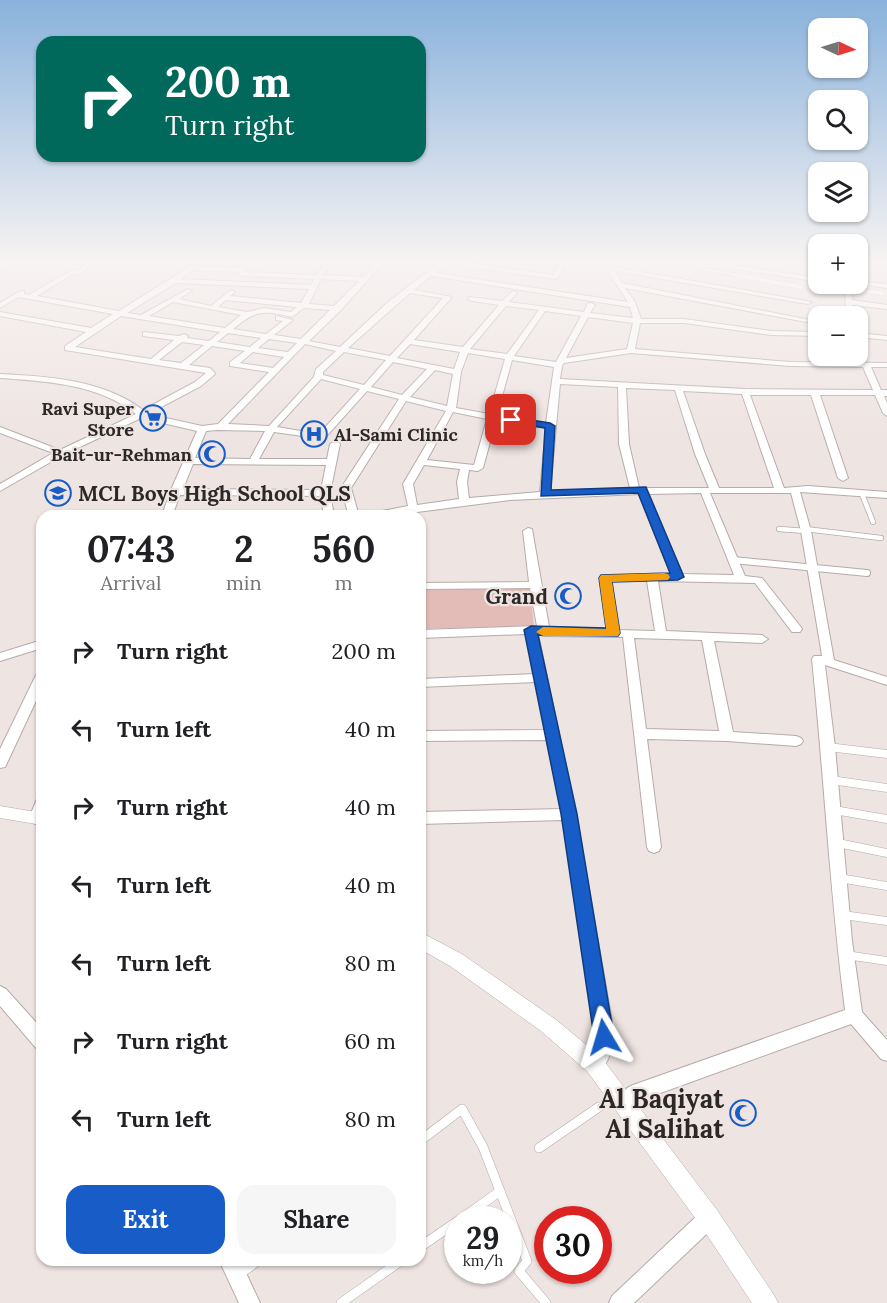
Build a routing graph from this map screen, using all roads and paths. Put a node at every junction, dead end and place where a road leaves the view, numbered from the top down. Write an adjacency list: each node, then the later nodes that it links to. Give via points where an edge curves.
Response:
1 (636, 321): 29 (street)
2 (44, 322): 15 (street)
3 (104, 322): 15 (street)
4 (172, 322): 14 (street)
5 (237, 322): 16 (street)
6 (287, 322): 20 (street)
7 (324, 322): 24 (street)
8 (373, 322): 27 (street)
9 (425, 322): 23 (street)
10 (489, 322): 28 (street)
11 (534, 322): 31 (street)
12 (581, 322): 35 (street)
13 (740, 322): 18 (street, via 771,333)
14 (197, 326): 16 (street); 22 (street)
15 (90, 330): 33 (street, via 68,348)
16 (227, 330): 20 (street); 25 (street)
17 (146, 334): 22 (street)
18 (808, 334)
19 (868, 336): 21 (street)
20 (268, 337): 24 (street); 26 (street)
21 (887, 338)
22 (181, 339): 25 (street); 33 (street)
23 (408, 341): 28 (street); 32 (street)
24 (304, 342): 27 (street); 30 (street)
25 (211, 343): 26 (street); 38 (street)
26 (252, 349): 30 (street); 41 (street, via 233,364)
27 (343, 349): 32 (street); 44 (street)
28 (465, 350): 31 (street); 42 (street)
29 (631, 351): 34 (street); 35 (street, via 562,361)
30 (290, 355): 41 (street)
31 (509, 357): 35 (street); 56 (street)
32 (392, 359): 40 (street); 47 (street)
33 (153, 361): 38 (street)
34 (808, 364)
35 (558, 365): 45 (street)
36 (868, 365): 37 (street)
37 (887, 365)
38 (183, 366): 55 (street, via 211,373)
39 (867, 366): 51 (street)
40 (434, 367): 42 (street); 52 (street)
41 (275, 370): 57 (street)
42 (457, 372): 53 (street)
43 (0, 376): 55 (street, via 41,378 91,389 127,403)
44 (318, 376): 47 (street); 60 (street)
45 (555, 381): 46 (street); 58 (street)
46 (622, 385): 48 (street); 71 (street, via 624,444)
47 (364, 388): 52 (street); 60 (street, via 321,437)
48 (678, 388): 49 (street); 72 (street)
49 (745, 392): 50 (street); 73 (street)
50 (815, 393): 51 (street); 69 (street)
51 (883, 393): 54 (street)
52 (404, 398): 53 (street); 84 (street, via 346,488)
53 (451, 409): 56 (street); 67 (street)
54 (887, 413)
55 (142, 414): 59 (street); 63 (street)
56 (492, 417): 58 (street); 68 (street, via 478,468)
57 (222, 425): 59 (street); 60 (street)
58 (550, 426): 77 (street)
59 (202, 429): 64 (street)
60 (272, 429): 65 (street)
61 (0, 430): 63 (street)
62 (335, 444): 66 (street)
63 (60, 453): 70 (street)
64 (190, 461): 65 (street); 75 (street)
65 (253, 461): 66 (street)
66 (330, 462): 76 (street)
67 (421, 462): 68 (street); 81 (street, via 408,484)
68 (465, 467): 80 (street)
69 (843, 478)
70 (0, 488)
71 (639, 490): 72 (street); 77 (street); 94 (street)
72 (709, 490): 73 (street); 91 (street)
73 (780, 491): 74 (street)
74 (795, 491): 78 (street); 88 (street)
75 (175, 492): 76 (street); 82 (street)
76 (325, 493): 83 (street)
77 (545, 494): 80 (street)
78 (862, 494): 79 (street); 86 (lane)
79 (887, 495)
80 (464, 502): 81 (street)
81 (413, 507): 85 (street)
82 (169, 510)
83 (328, 510)
84 (352, 510)
85 (399, 510)
86 (873, 522)
87 (779, 529): 88 (lane)
88 (805, 530): 90 (lane); 92 (street)
89 (528, 531): 97 (street)
90 (881, 538)
91 (734, 560): 92 (lane); 96 (street)
92 (813, 567): 93 (lane); 109 (street)
93 (867, 573)
94 (678, 577): 95 (street); 96 (street)
95 (652, 578): 101 (street, via 605,578); 104 (street)
96 (741, 579): 99 (street, via 758,580)
97 (535, 585): 98 (street); 100 (street)
98 (426, 586)
99 (796, 629)
100 (537, 631): 101 (street); 102 (street); 110 (street)
101 (613, 633): 103 (street)
102 (426, 634)
103 (628, 634): 104 (street); 114 (street)
104 (661, 634): 105 (street)
105 (707, 636): 106 (street); 117 (street)
106 (762, 639)
107 (36, 646): 108 (street)
108 (0, 657)
109 (828, 662): 111 (street); 119 (street, via 818,659)
110 (540, 678): 112 (street); 115 (street)
111 (887, 681)
112 (426, 683)
113 (36, 688): 121 (street)
114 (639, 734): 117 (street); 131 (street)
115 (551, 735): 116 (street); 127 (street)
116 (426, 736)
117 (727, 736): 118 (street)
118 (796, 741)
119 (828, 747): 120 (lane); 122 (street)
120 (887, 754)
121 (0, 764)
122 (831, 780): 123 (lane); 124 (street)
123 (887, 788)
124 (833, 810): 129 (lane); 130 (street)
125 (0, 812): 126 (street)
126 (36, 813)
127 (569, 814): 128 (street); 144 (street, via 603,1022 603,1050)
128 (426, 818)
129 (887, 819)
130 (836, 843): 132 (lane); 133 (street)
131 (654, 847)
132 (887, 854)
133 (839, 878): 134 (lane); 135 (street)
134 (887, 886)
135 (842, 915): 136 (lane); 138 (street)
136 (887, 921)
137 (426, 943): 144 (street, via 548,1025)
138 (846, 955): 139 (lane); 141 (street)
139 (887, 961)
140 (0, 994): 142 (street)
141 (854, 1015): 143 (street); 145 (street)
142 (36, 1035)
143 (887, 1053)
144 (594, 1064): 151 (street)
145 (633, 1095)
146 (599, 1107): 148 (lane)
147 (426, 1136): 149 (lane, via 462,1109 483,1147)
148 (539, 1148)
149 (500, 1191): 150 (lane); 159 (lane, via 527,1261 519,1271)
150 (479, 1206)
151 (709, 1218): 156 (street); 160 (street)
152 (444, 1230): 153 (lane)
153 (426, 1243)
154 (393, 1266): 158 (lane)
155 (233, 1268): 157 (street)
156 (764, 1302)
157 (250, 1303)
158 (341, 1303)
159 (546, 1303)
160 (619, 1303)

